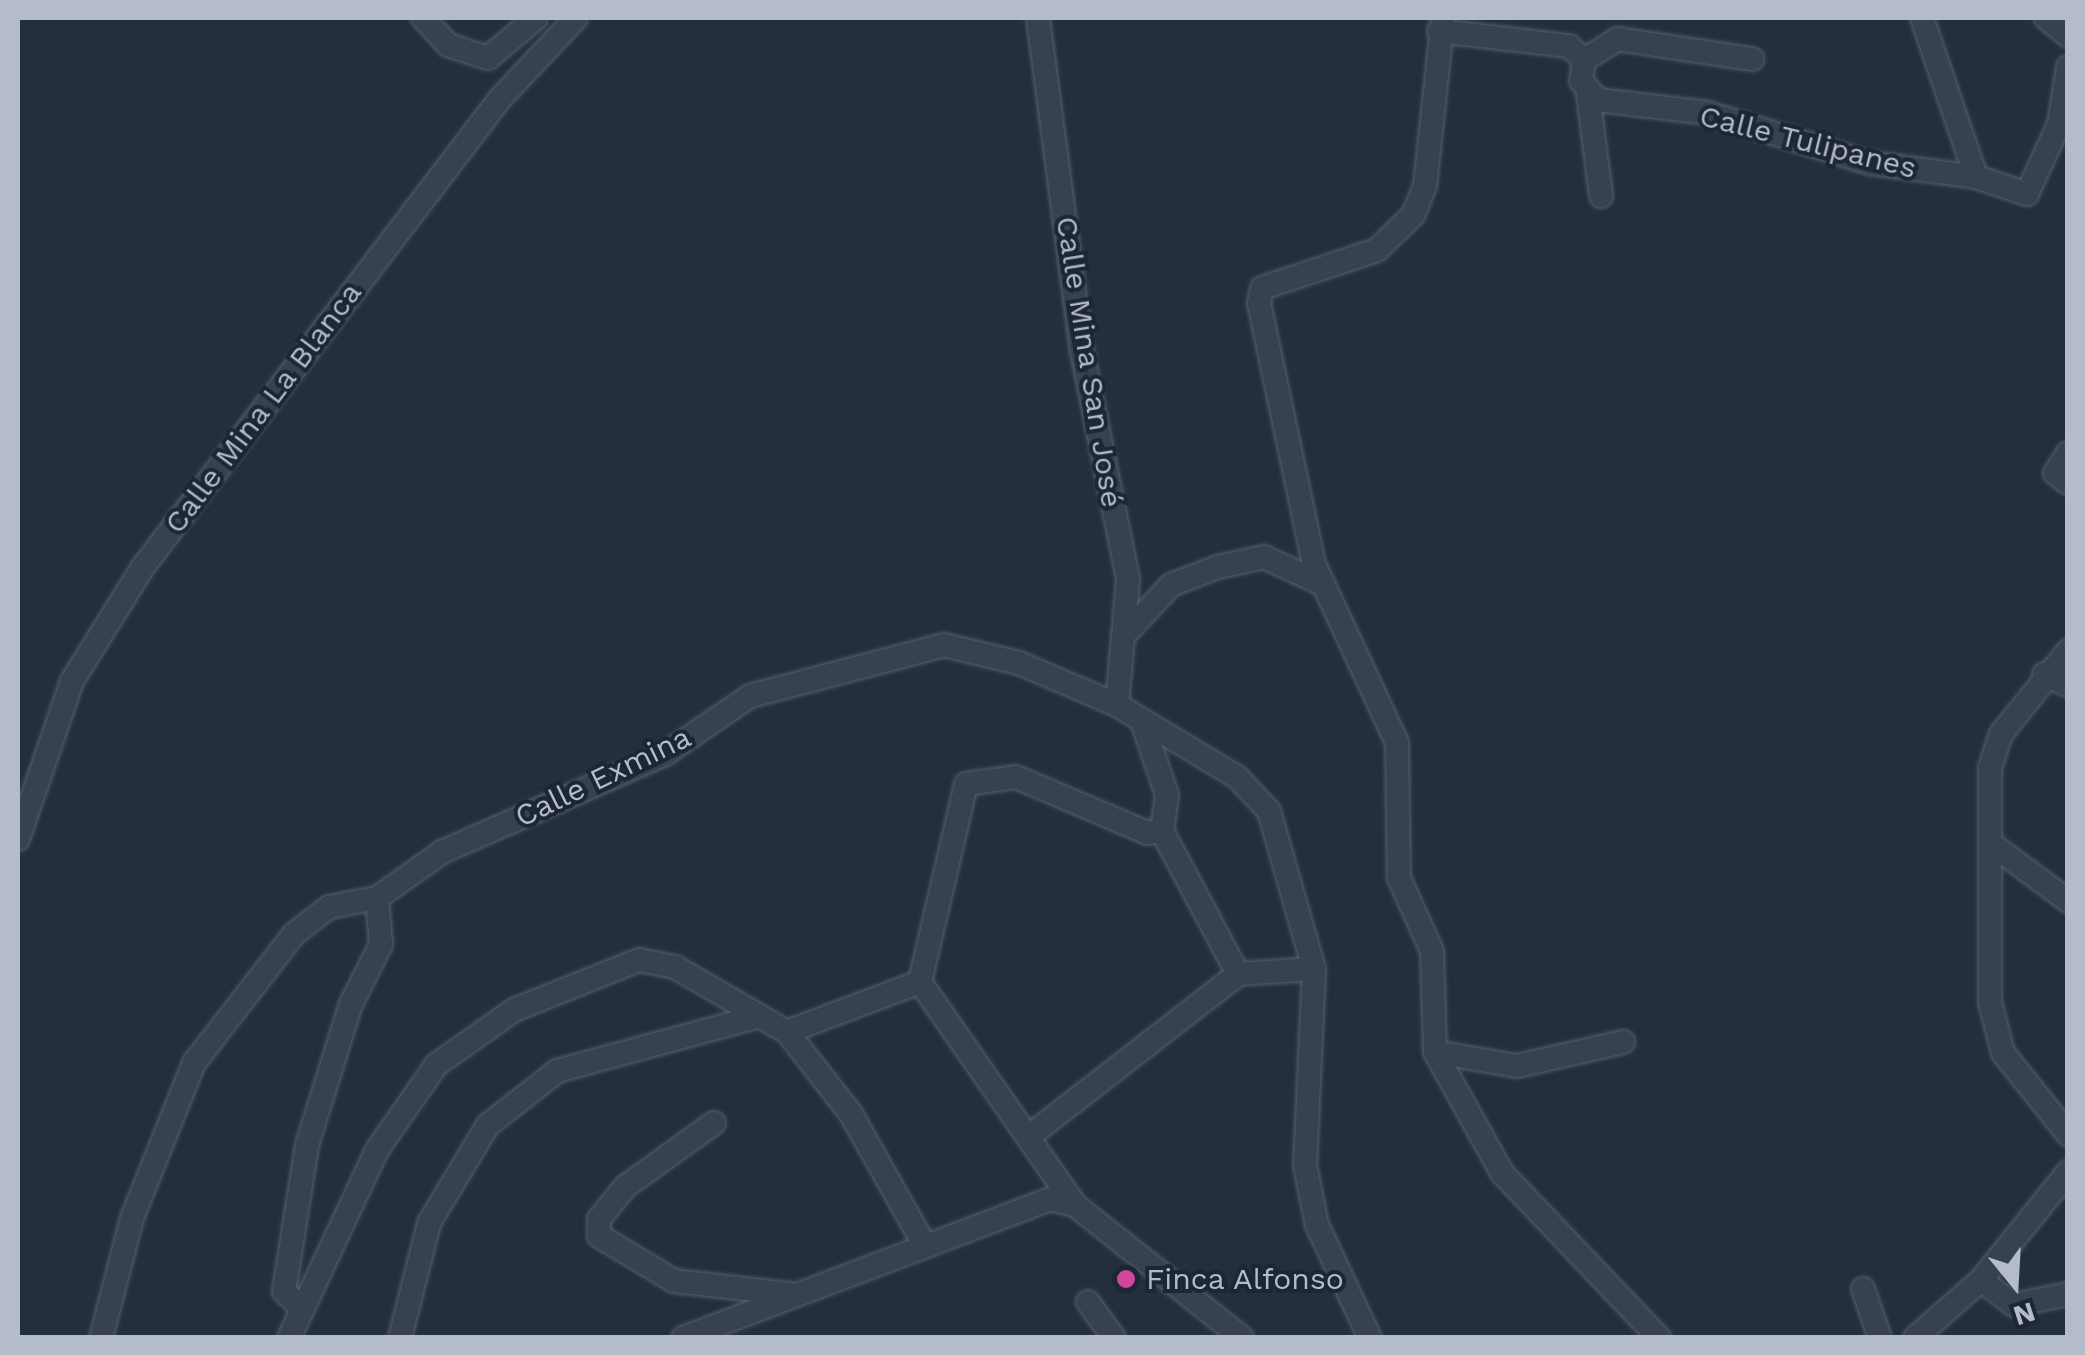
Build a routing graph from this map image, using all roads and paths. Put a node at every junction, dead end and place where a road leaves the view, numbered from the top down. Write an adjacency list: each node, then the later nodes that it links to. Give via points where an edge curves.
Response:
1 (422, 18): 2 (street, via 448,46 488,58)
2 (536, 18)
3 (576, 18): 25 (street, Calle Mina La Blanca, via 499,100 143,567 72,681)
4 (1038, 18): 18 (street, Calle Mina San José)
5 (1922, 18): 13 (street)
6 (2046, 18): 8 (street)
7 (1441, 24): 10 (street, via 1568,46); 17 (street, via 1424,186 1413,215 1377,250 1262,288 1259,304)
8 (2068, 36)
9 (1753, 58): 10 (street, via 1617,39)
10 (1584, 60): 12 (street)
11 (2068, 67): 13 (street, Calle Tulipanes, via 2036,184 2006,192)
12 (1588, 94): 13 (street, Calle Tulipanes, via 1708,113 1870,163); 14 (street)
13 (1976, 176)
14 (1602, 196)
15 (2068, 454): 16 (street, via 2055,472)
16 (2068, 483)
17 (1324, 585): 18 (street, via 1264,557 1218,566 1171,585); 35 (street, via 1398,743 1400,878 1432,951)
18 (1129, 630): 22 (street, Calle Mina San José)
19 (2068, 651): 20 (street)
20 (2044, 674): 21 (street); 26 (street, via 2001,734 1990,768)
21 (2068, 685)
22 (1117, 705): 23 (street, Calle Exmina); 27 (street, Calle Exmina, via 1019,663 944,645 909,650 750,696 665,754 442,852)
23 (1142, 722): 24 (street, via 1167,795); 29 (street, Calle Exmina, via 1237,777 1269,811)
24 (1162, 830): 30 (street); 31 (street, via 1147,833 1016,777 966,784)
25 (18, 839)
26 (1994, 846): 28 (street); 38 (street, via 1990,1002 2026,1090)
27 (377, 898): 47 (street, via 381,944 350,1004 307,1145 284,1292); 48 (street, Calle Exmina, via 328,906 294,934 194,1062 132,1218)
28 (2068, 901)
29 (1314, 970): 30 (street); 54 (street, Calle Exmina, via 1306,1165 1316,1224)
30 (1238, 974): 37 (street)
31 (920, 982): 33 (street); 37 (street)
32 (760, 1016): 33 (street); 47 (street, via 675,967 639,960 514,1010 436,1065 394,1119); 50 (street, via 557,1071 488,1125 429,1223)
33 (787, 1032): 41 (street, via 851,1114)
34 (1623, 1042): 35 (street, via 1517,1066)
35 (1435, 1052): 55 (street, via 1502,1173)
36 (714, 1124): 44 (street, via 625,1186 599,1219 598,1236 674,1281)
37 (1032, 1134): 40 (street)
38 (2068, 1134)
39 (2068, 1172): 42 (street)
40 (1075, 1205): 41 (street, via 1028,1202); 53 (street)
41 (924, 1244): 44 (street)
42 (1981, 1280): 45 (street, via 2014,1306); 57 (street)
43 (1863, 1289): 56 (street)
44 (794, 1294): 51 (street)
45 (2068, 1294)
46 (1088, 1302): 52 (street)
47 (298, 1305): 49 (street)
48 (102, 1338)
49 (289, 1338)
50 (400, 1338)
51 (683, 1338)
52 (1114, 1338)
53 (1242, 1338)
54 (1370, 1338)
55 (1660, 1338)
56 (1880, 1338)
57 (1915, 1338)

